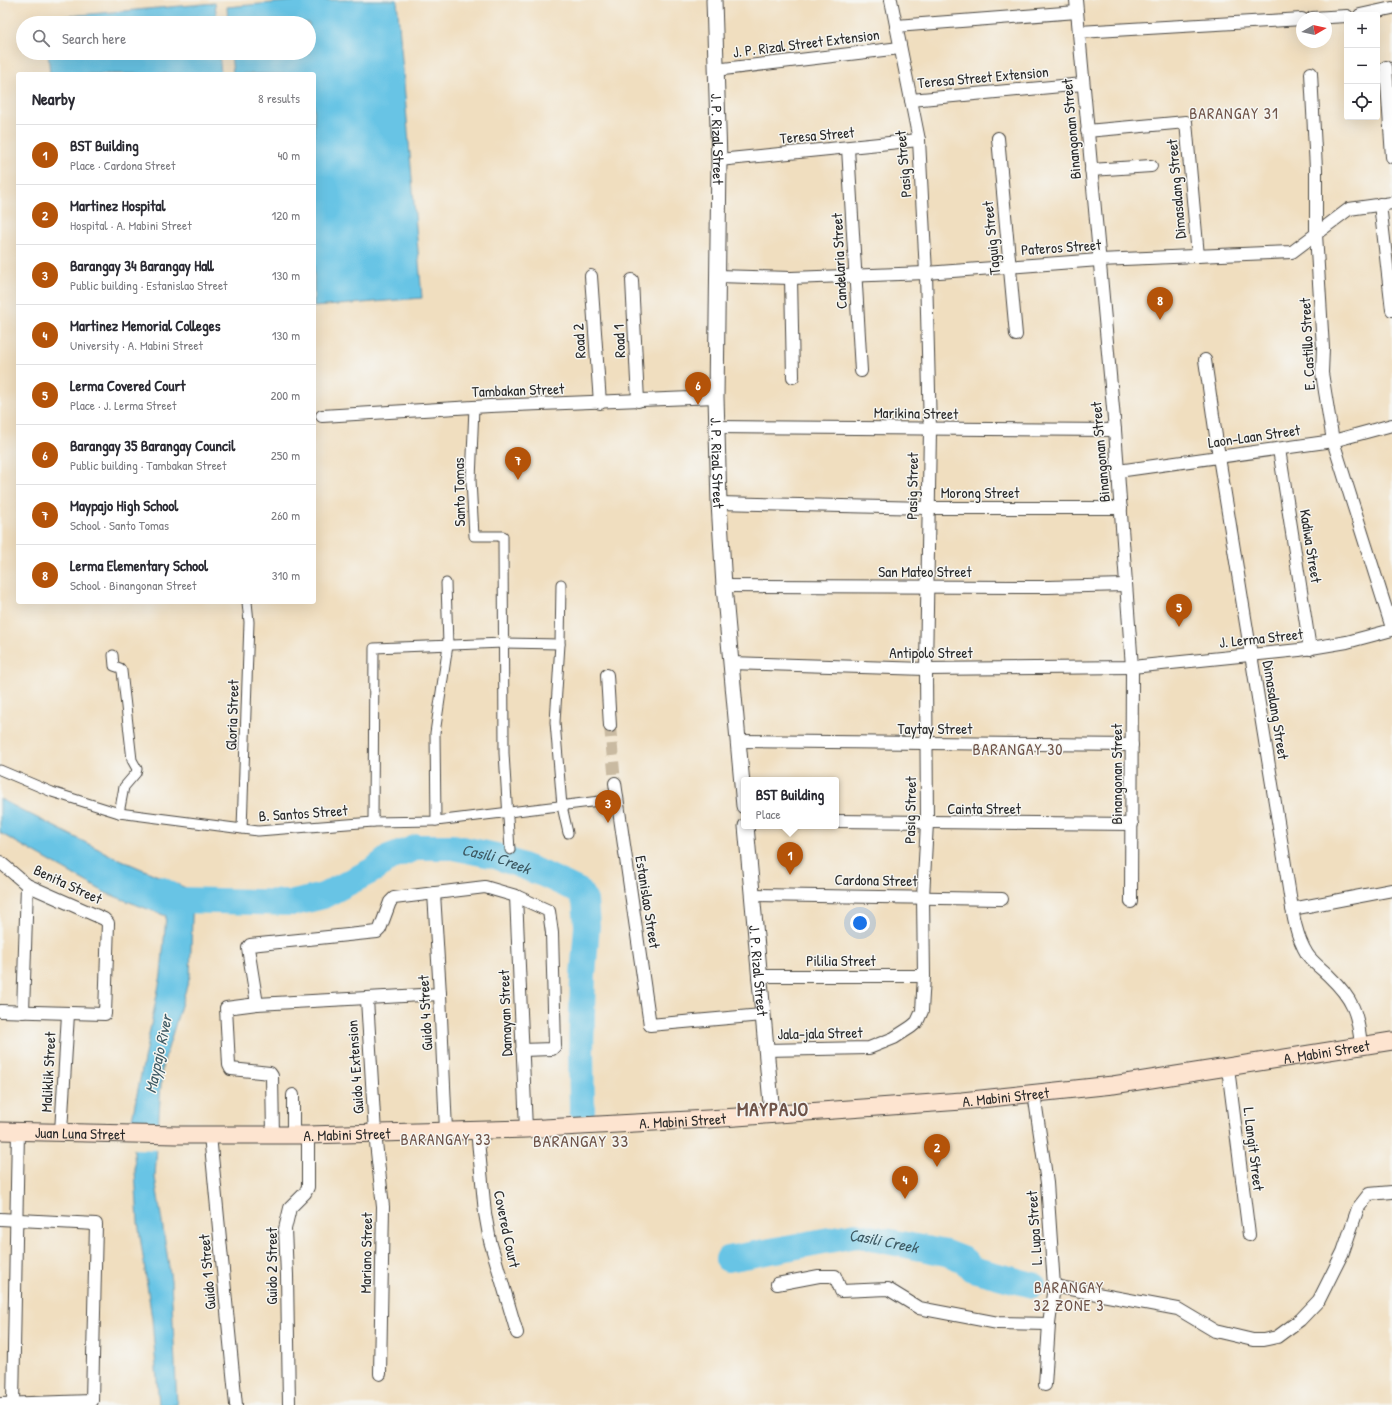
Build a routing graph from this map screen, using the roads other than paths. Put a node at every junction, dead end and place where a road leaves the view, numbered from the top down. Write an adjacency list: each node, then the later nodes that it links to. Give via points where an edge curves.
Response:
1 (714, 0): 13 (street, J. P. Rizal Street)
2 (891, 0): 9 (street, Pasig Street)
3 (1076, 6): 9 (street, J. P. Rizal Street Extension); 10 (street, Binangonan Street)
4 (1392, 8): 5 (street)
5 (1374, 12)
6 (1344, 16): 7 (street)
7 (1332, 17)
8 (1296, 19): 10 (street)
9 (896, 26): 11 (street, Pasig Street)
10 (1079, 32): 15 (street, Binangonan Street)
11 (900, 48): 13 (street, J. P. Rizal Street Extension); 16 (street, Pasig Street)
12 (1386, 67): 21 (street)
13 (715, 70): 22 (street, J. P. Rizal Street)
14 (1311, 73): 26 (street, E. Castillo Street, via 1316,169)
15 (1083, 84): 16 (street, Teresa Street Extension); 17 (street, Binangonan Street)
16 (911, 100): 19 (street, Pasig Street)
17 (1087, 131): 24 (street, Binangonan Street); 27 (street, Dimasalang Street, via 1186,122)
18 (998, 138): 29 (street, Taguig Street)
19 (919, 140): 20 (street, Teresa Street); 30 (street, Pasig Street)
20 (848, 148): 22 (street, Teresa Street); 31 (street, Candelaria Street)
21 (1392, 157)
22 (719, 160): 33 (street, J. P. Rizal Street)
23 (1151, 166): 24 (street)
24 (1091, 170): 28 (street, Binangonan Street)
25 (1386, 204): 26 (street, Pateros Street, via 1349,208); 36 (street)
26 (1316, 234): 27 (street, Pateros Street, via 1292,252); 50 (street, E. Castillo Street, via 1324,348 1322,373)
27 (1198, 256): 28 (street, Pateros Street)
28 (1099, 260): 29 (street, Pateros Street); 49 (street, Binangonan Street)
29 (1010, 266): 30 (street, Pateros Street); 37 (street, Taguig Street)
30 (926, 273): 31 (street, Pateros Street); 48 (street, Pasig Street)
31 (856, 275): 34 (street, Pateros Street); 39 (street, Candelaria Street)
32 (591, 276): 43 (street, Road 2)
33 (717, 276): 34 (street, Pateros Street); 41 (street, J. P. Rizal Street)
34 (791, 278): 40 (street)
35 (632, 280): 42 (street, Road 1)
36 (1392, 310)
37 (1016, 335)
38 (1205, 360): 52 (street, Dimasalang Street)
39 (861, 372)
40 (793, 377)
41 (716, 397): 42 (street, Tambakan Street); 47 (street, J. P. Rizal Street)
42 (638, 401): 43 (street, Tambakan Street)
43 (600, 403): 44 (street, Tambakan Street)
44 (474, 407): 45 (street, Tambakan Street); 64 (street, Santo Tomas, via 474,536 503,536)
45 (322, 416)
46 (1392, 425): 50 (street, Laon-Laan Street)
47 (717, 427): 48 (street, Marikina Street); 54 (street, J. P. Rizal Street)
48 (930, 430): 49 (street, Marikina Street); 55 (street, Pasig Street)
49 (1115, 430): 53 (street, Binangonan Street)
50 (1333, 441): 51 (street, Laon-Laan Street); 63 (street, E. Castillo Street)
51 (1279, 449): 52 (street, Laon-Laan Street); 67 (street, Kadiwa Street)
52 (1219, 458): 53 (street, Laon-Laan Street); 69 (street, Dimasalang Street)
53 (1118, 471): 56 (street, Binangonan Street)
54 (719, 503): 55 (street, Morong Street); 60 (street, J. P. Rizal Street)
55 (927, 508): 56 (street, Morong Street); 61 (street, Pasig Street)
56 (1121, 508): 59 (street, Binangonan Street)
57 (446, 583): 66 (street)
58 (561, 584): 65 (street)
59 (1126, 585): 61 (street, San Mateo Street, via 1048,588); 71 (street, Binangonan Street)
60 (724, 586): 61 (street, San Mateo Street); 70 (street, J. P. Rizal Street)
61 (928, 587): 72 (street, Pasig Street)
62 (247, 604): 90 (street, Gloria Street, via 249,622)
63 (1392, 629): 67 (street, J. Lerma Street)
64 (504, 643): 65 (street); 66 (street); 84 (street)
65 (560, 644): 82 (street, via 555,722)
66 (448, 645): 85 (street, via 435,733); 87 (street, via 374,648)
67 (1310, 649): 69 (street, J. Lerma Street)
68 (113, 655): 83 (street, via 114,666 122,671 132,760 137,769 124,787)
69 (1251, 656): 71 (street, J. Lerma Street); 103 (street, Dimasalang Street)
70 (731, 663): 72 (street, Antipolo Street); 75 (street, J. P. Rizal Street)
71 (1132, 667): 72 (street, Antipolo Street); 77 (street, Binangonan Street)
72 (926, 669): 76 (street, Pasig Street)
73 (607, 675): 74 (street)
74 (610, 726)
75 (738, 742): 76 (street, Taytay Street); 79 (street, J. P. Rizal Street)
76 (926, 744): 77 (street, Taytay Street); 88 (street, Pasig Street)
77 (1132, 745): 89 (street, Binangonan Street)
78 (0, 770): 83 (street, B. Santos Street, via 52,792)
79 (741, 777)
80 (615, 783): 81 (street, Estanislao Street)
81 (616, 799): 82 (street, B. Santos Street); 112 (street, Estanislao Street, via 650,1025)
82 (562, 806): 84 (street, B. Santos Street); 92 (street)
83 (119, 813): 90 (street, B. Santos Street)
84 (507, 813): 85 (street, B. Santos Street); 93 (street)
85 (436, 820): 87 (street, B. Santos Street)
86 (839, 821): 88 (street, Cainta Street)
87 (373, 822): 90 (street, B. Santos Street, via 258,831)
88 (927, 823): 89 (street, Cainta Street); 100 (street, Pasig Street)
89 (1132, 824): 102 (street, Binangonan Street)
90 (242, 829)
91 (746, 829): 98 (street, J. P. Rizal Street)
92 (568, 833)
93 (510, 850)
94 (0, 862): 95 (street, Benita Street)
95 (27, 885): 110 (street); 111 (street, Benita Street, via 108,923 105,1014)
96 (1392, 890): 103 (street)
97 (434, 893): 99 (street, via 485,887); 106 (street, Guido 4 Street); 108 (street, via 391,899 377,932 253,944 248,948)
98 (751, 895): 100 (street, Cardona Street); 104 (street, J. P. Rizal Street)
99 (516, 896): 115 (street, Damayan Street); 115 (street, via 547,909 551,914 552,925 555,1046 552,1049)
100 (923, 897): 101 (street, Cardona Street); 105 (street, Pasig Street)
101 (1002, 899)
102 (1131, 902)
103 (1292, 908): 114 (street, Dimasalang Street, via 1298,936 1308,955 1340,986 1353,1004)
104 (758, 976): 105 (street, Pililia Street); 112 (street, J. P. Rizal Street)
105 (924, 976): 116 (street, Jala-jala Street, via 922,1011 917,1022 894,1038 869,1048)
106 (440, 994): 107 (street); 125 (street, Guido 4 Street)
107 (367, 999): 108 (street); 127 (street, Guido 4 Extension)
108 (257, 1004): 130 (street, via 226,1008 229,1065 231,1069 270,1073 272,1076)
109 (0, 1011): 110 (street)
110 (24, 1012): 111 (street)
111 (68, 1014): 126 (street, Maliklik Street)
112 (762, 1015): 116 (street, J. P. Rizal Street)
113 (1392, 1041): 114 (main road, A. Mabini Street)
114 (1361, 1046): 117 (main road, A. Mabini Street)
115 (522, 1050): 121 (street, Damayan Street)
116 (765, 1050): 120 (street, J. P. Rizal Street)
117 (1225, 1067): 118 (main road, A. Mabini Street, via 1113,1085); 135 (street, L. Langit Street, via 1229,1076)
118 (1034, 1093): 120 (main road, A. Mabini Street, via 962,1101); 137 (street, L. Lupa Street, via 1047,1183)
119 (293, 1096): 131 (street, Guido 2 Street)
120 (772, 1114): 121 (main road, A. Mabini Street)
121 (526, 1129): 122 (main road, A. Mabini Street)
122 (477, 1130): 125 (main road, A. Mabini Street); 139 (street, Covered Court, via 484,1214)
123 (0, 1131): 124 (main road, Juan Luna Street)
124 (18, 1131): 126 (main road, Juan Luna Street); 134 (street)
125 (446, 1131): 127 (main road, A. Mabini Street)
126 (61, 1132): 128 (main road, Juan Luna Street)
127 (375, 1133): 131 (main road, A. Mabini Street); 140 (street, Mariano Street, via 382,1207)
128 (160, 1134): 129 (main road, A. Mabini Street)
129 (210, 1135): 130 (main road, A. Mabini Street); 144 (street, Guido 1 Street)
130 (273, 1135): 131 (main road, A. Mabini Street)
131 (300, 1135): 145 (street, Guido 2 Street, via 308,1187 306,1193 290,1208 285,1229)
132 (1392, 1192): 137 (street, via 1369,1194 1358,1208 1343,1252 1319,1300 1300,1320 1277,1337 1253,1340 1215,1331 1178,1309)
133 (0, 1219): 134 (street)
134 (17, 1220): 143 (street); 143 (street, via 96,1224 92,1401)
135 (1249, 1235)
136 (777, 1284): 138 (street, via 818,1276 835,1276 841,1291 888,1289 919,1308 998,1323)
137 (1054, 1286): 138 (street, L. Lupa Street)
138 (1048, 1324): 141 (street, L. Lupa Street)
139 (516, 1333)
140 (380, 1374)
141 (1044, 1385)
142 (0, 1404): 143 (street)
143 (13, 1404)
144 (236, 1405)
145 (289, 1405)

